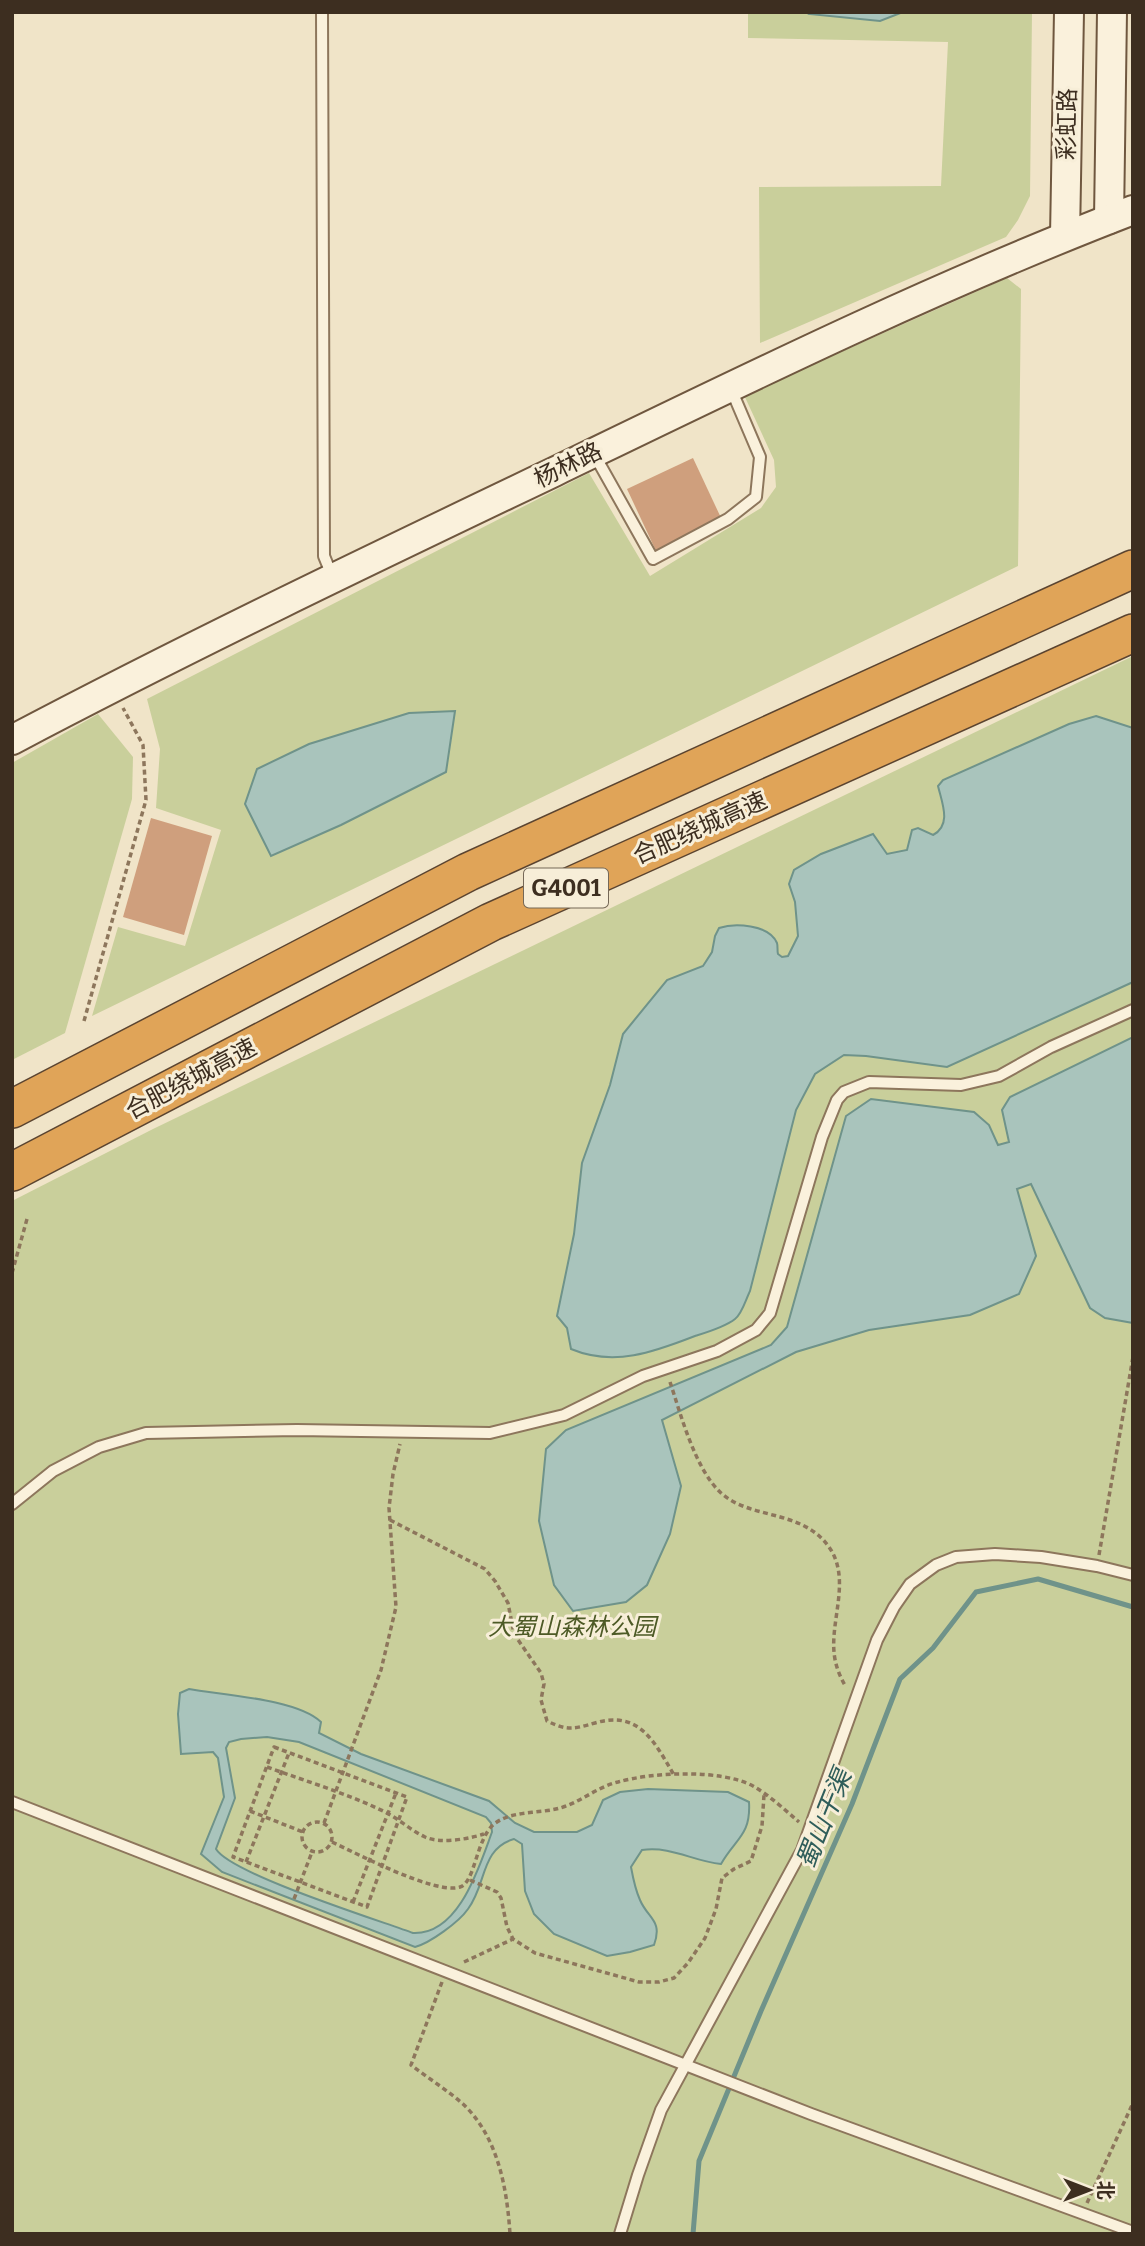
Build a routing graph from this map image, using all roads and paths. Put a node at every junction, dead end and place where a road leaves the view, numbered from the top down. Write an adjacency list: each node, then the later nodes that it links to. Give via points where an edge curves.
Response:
1 (322, 12): 9 (lane, via 324,556)
2 (1069, 12): 5 (street, 彩虹路)
3 (1112, 12): 4 (street, 彩虹路)
4 (1121, 214): 5 (street, 杨林路)
5 (1065, 236): 6 (street, 杨林路)
6 (730, 387): 7 (street, 杨林路); 7 (lane, via 760,457 756,497 727,519 653,559)
7 (593, 453): 9 (street, 杨林路)
8 (1133, 569): 15 (highway, G4001, via 468,872)
9 (333, 578): 11 (street, 杨林路)
10 (1133, 633): 16 (highway, 合肥绕城高速 / G4001, via 491,922)
11 (111, 688): 12 (street, 杨林路); 14 (path, via 143,745 146,800)
12 (12, 740)
13 (1133, 1010): 20 (lane, via 999,1076 961,1085 869,1082 844,1092 822,1137 768,1317 756,1330 717,1351)
14 (84, 1021)
15 (12, 1109)
16 (12, 1172)
17 (27, 1219): 18 (path)
18 (12, 1273)
19 (1133, 1357): 24 (path)
20 (666, 1368): 21 (lane, via 564,1415 490,1433); 26 (path, via 688,1438 721,1493 814,1531 830,1548 838,1569 834,1654 839,1676)
21 (402, 1431): 22 (lane, via 146,1433 99,1447 53,1471); 23 (path)
22 (12, 1504)
23 (390, 1520): 30 (path, via 485,1569 495,1581 508,1603 514,1634 541,1673 547,1721 573,1730 620,1719 636,1725 655,1743); 31 (path, via 397,1607 381,1670)
24 (1097, 1566): 25 (lane); 26 (lane, via 995,1554 956,1557 936,1565 910,1584 894,1607)
25 (1133, 1574)
26 (855, 1704): 39 (lane)
27 (289, 1753): 28 (path, via 274,1747); 29 (path); 32 (path)
28 (267, 1767): 29 (path); 35 (path)
29 (281, 1772): 31 (path); 37 (path)
30 (674, 1775): 33 (path, via 716,1774 753,1786); 40 (path, via 618,1782 568,1805 497,1822)
31 (335, 1792): 36 (path); 38 (path)
32 (396, 1793): 36 (path); 48 (path, via 407,1797 367,1907)
33 (764, 1795): 39 (path); 49 (path, via 762,1826 751,1861 722,1878 705,1938 674,1978 639,1982 535,1953)
34 (12, 1802): 50 (lane)
35 (250, 1811): 37 (path); 45 (path, via 233,1857)
36 (388, 1813): 40 (path, via 435,1839 476,1837); 44 (path)
37 (264, 1817): 41 (path); 45 (path)
38 (324, 1823): 41 (path, via 309,1824); 42 (path, via 331,1830)
39 (810, 1829): 51 (lane)
40 (487, 1831): 46 (path)
41 (303, 1832): 43 (path, via 303,1843)
42 (332, 1842): 43 (path, via 324,1852); 44 (path)
43 (312, 1852): 47 (path)
44 (370, 1859): 46 (path, via 430,1885 450,1889 463,1887); 48 (path)
45 (246, 1862): 48 (path)
46 (470, 1880): 49 (path, via 497,1892)
47 (298, 1888)
48 (353, 1902)
49 (513, 1939): 50 (path)
50 (446, 1971): 51 (lane); 55 (path, via 411,2066 464,2105 481,2125 500,2165)
51 (686, 2064): 53 (lane); 56 (lane, via 662,2110)
52 (1133, 2103): 53 (path)
53 (1082, 2215): 54 (lane)
54 (1133, 2232)
55 (510, 2234)
56 (620, 2234)

